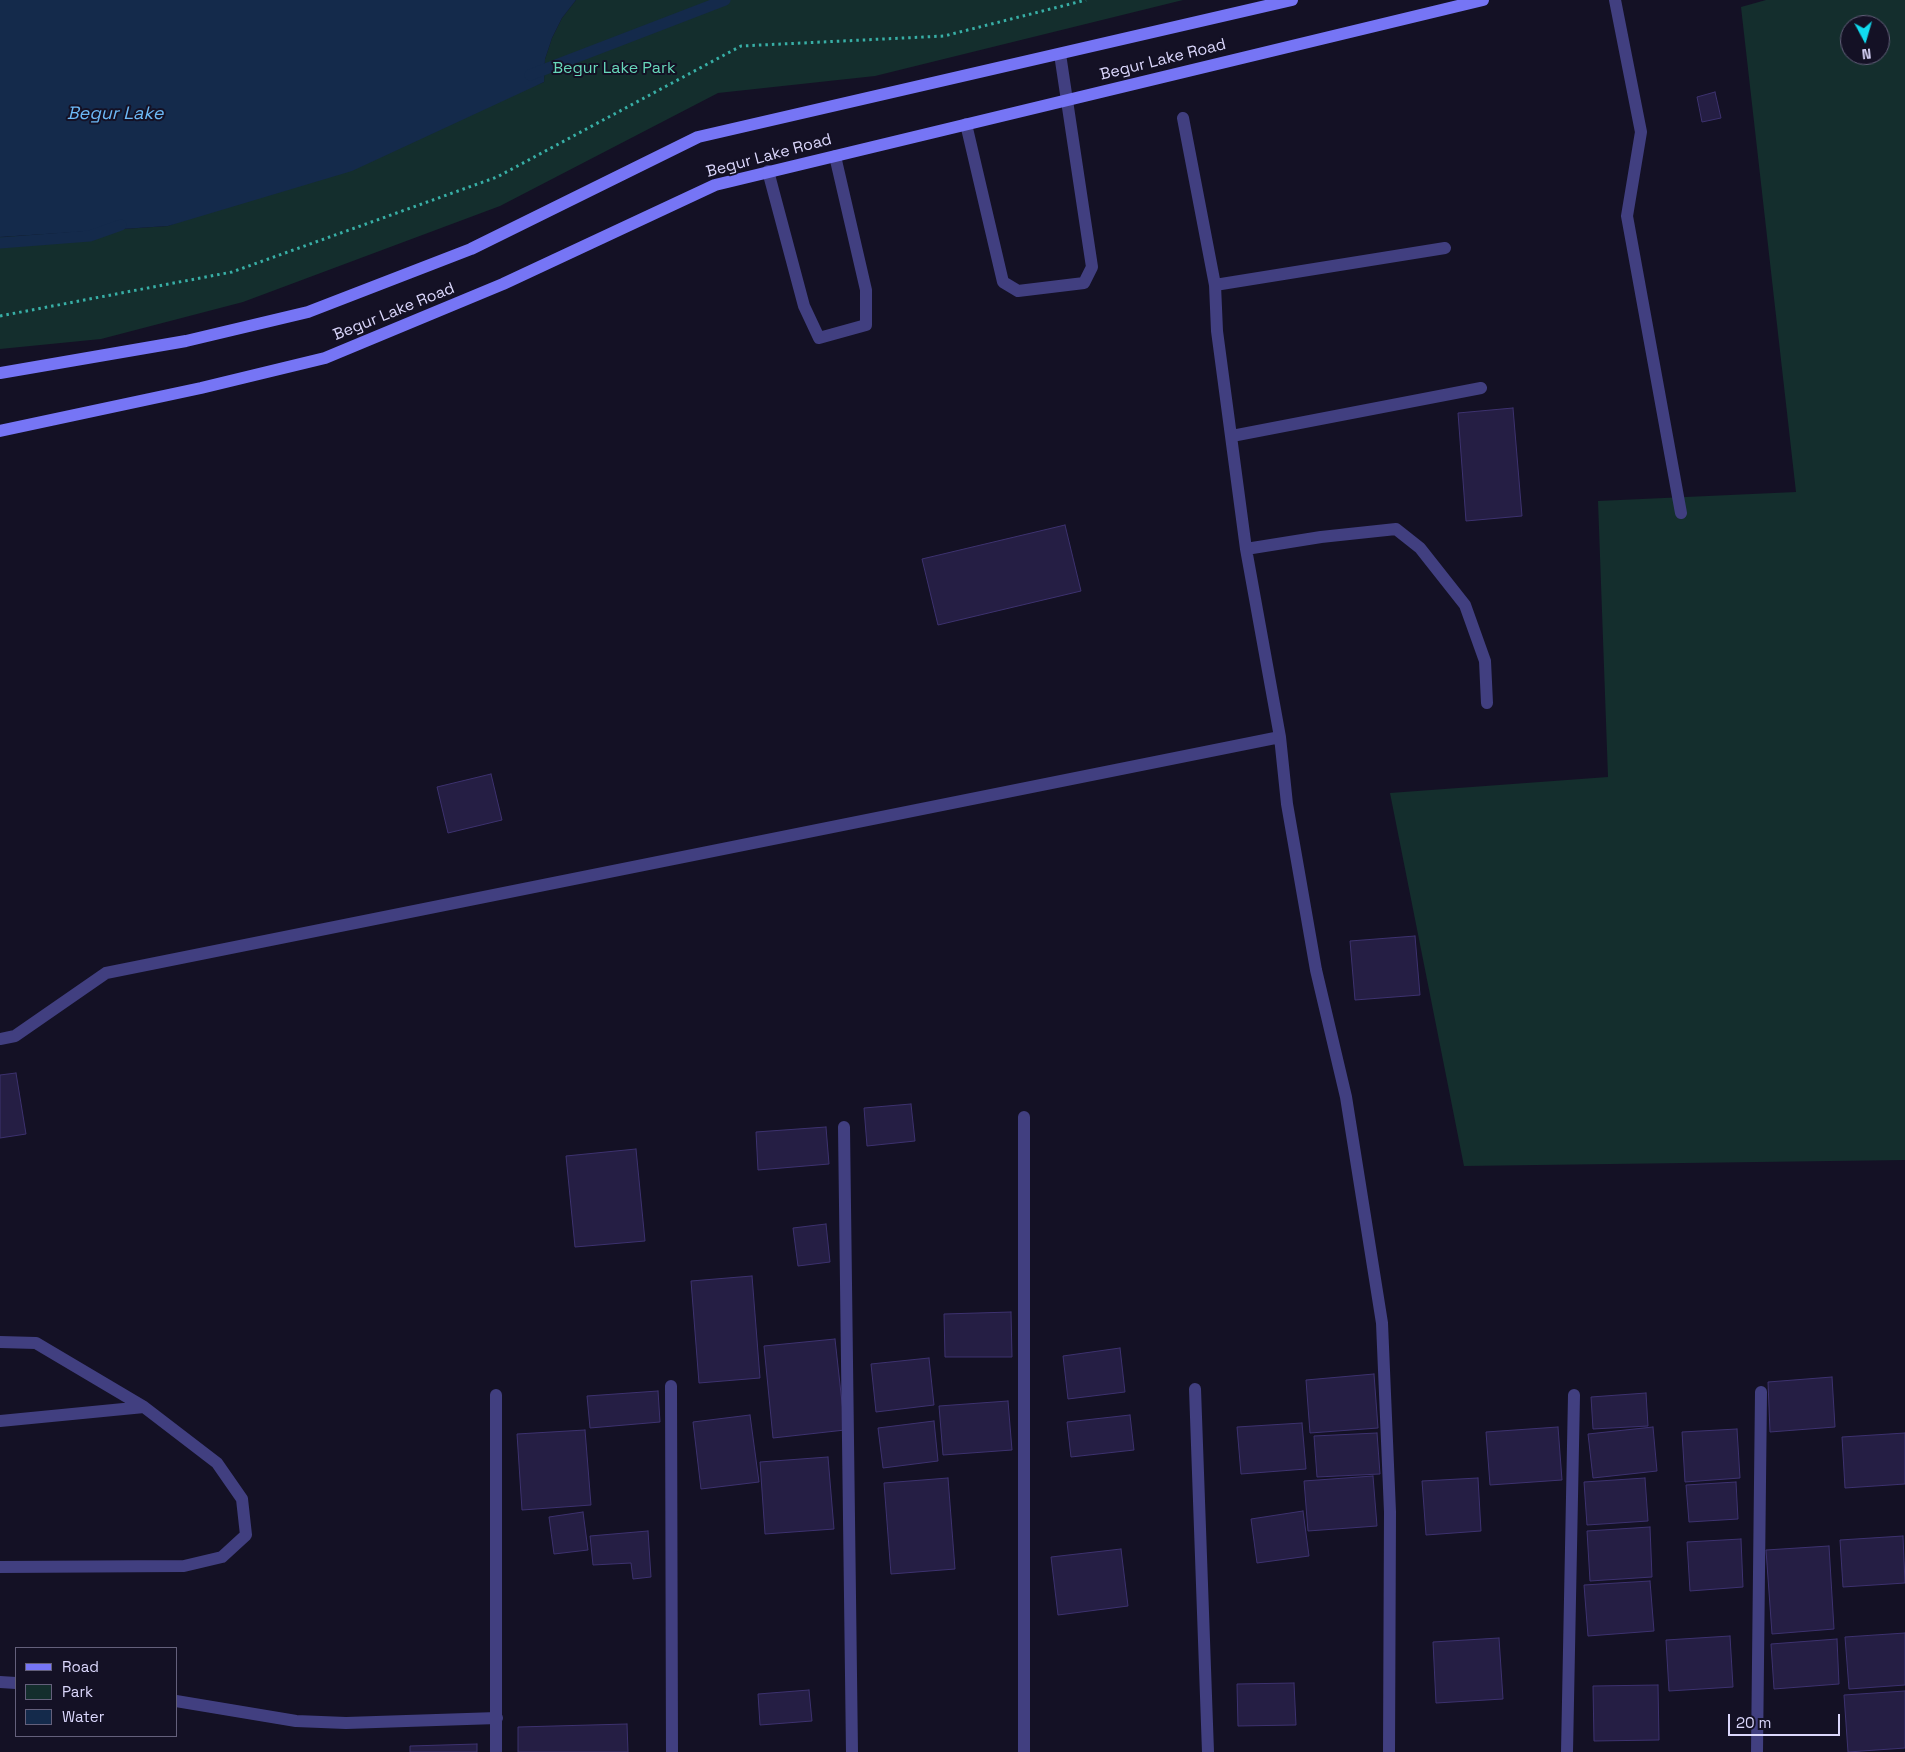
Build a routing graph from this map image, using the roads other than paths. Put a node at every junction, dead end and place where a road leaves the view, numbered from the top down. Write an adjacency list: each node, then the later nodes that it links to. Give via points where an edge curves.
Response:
1 (1292, 0): 4 (main road, Begur Lake Road)
2 (1483, 0): 5 (main road, Begur Lake Road)
3 (1615, 0): 16 (street, via 1641,132 1627,216)
4 (1060, 54): 5 (street); 12 (main road, Begur Lake Road, via 698,137 471,249 308,312 186,341)
5 (1068, 100): 7 (main road, Begur Lake Road); 7 (street, via 1092,267 1084,283 1018,291 1003,282)
6 (1183, 118): 11 (street)
7 (966, 124): 8 (main road, Begur Lake Road)
8 (835, 156): 9 (main road, Begur Lake Road); 9 (street, via 866,290 866,325 819,338 804,306)
9 (768, 171): 14 (main road, Begur Lake Road, via 714,184 503,284 325,358)
10 (1445, 248): 11 (street)
11 (1215, 285): 15 (street, via 1217,331)
12 (0, 372)
13 (1481, 388): 15 (street)
14 (0, 431)
15 (1232, 436): 17 (street)
16 (1681, 513)
17 (1246, 549): 18 (street, via 1396,529 1420,548 1466,605 1486,661); 19 (street)
18 (1487, 703)
19 (1280, 737): 20 (street, via 106,973 15,1036); 41 (street, via 1297,863 1316,970 1346,1097 1382,1323 1390,1512)
20 (0, 1039)
21 (1024, 1117): 39 (street)
22 (844, 1127): 38 (street)
23 (0, 1342): 29 (street, via 36,1343)
24 (671, 1386): 37 (street)
25 (1195, 1389): 40 (street)
26 (1761, 1392): 43 (street)
27 (496, 1394): 35 (street)
28 (1574, 1395): 42 (street)
29 (144, 1407): 30 (street); 31 (street, via 217,1463 242,1499 246,1535 222,1557 184,1566)
30 (0, 1421)
31 (0, 1567)
32 (0, 1682): 33 (street)
33 (15, 1683)
34 (178, 1701): 35 (street, via 296,1721 346,1724)
35 (496, 1718): 36 (street)
36 (496, 1752)
37 (672, 1752)
38 (852, 1752)
39 (1024, 1752)
40 (1208, 1752)
41 (1389, 1752)
42 (1568, 1752)
43 (1757, 1752)

